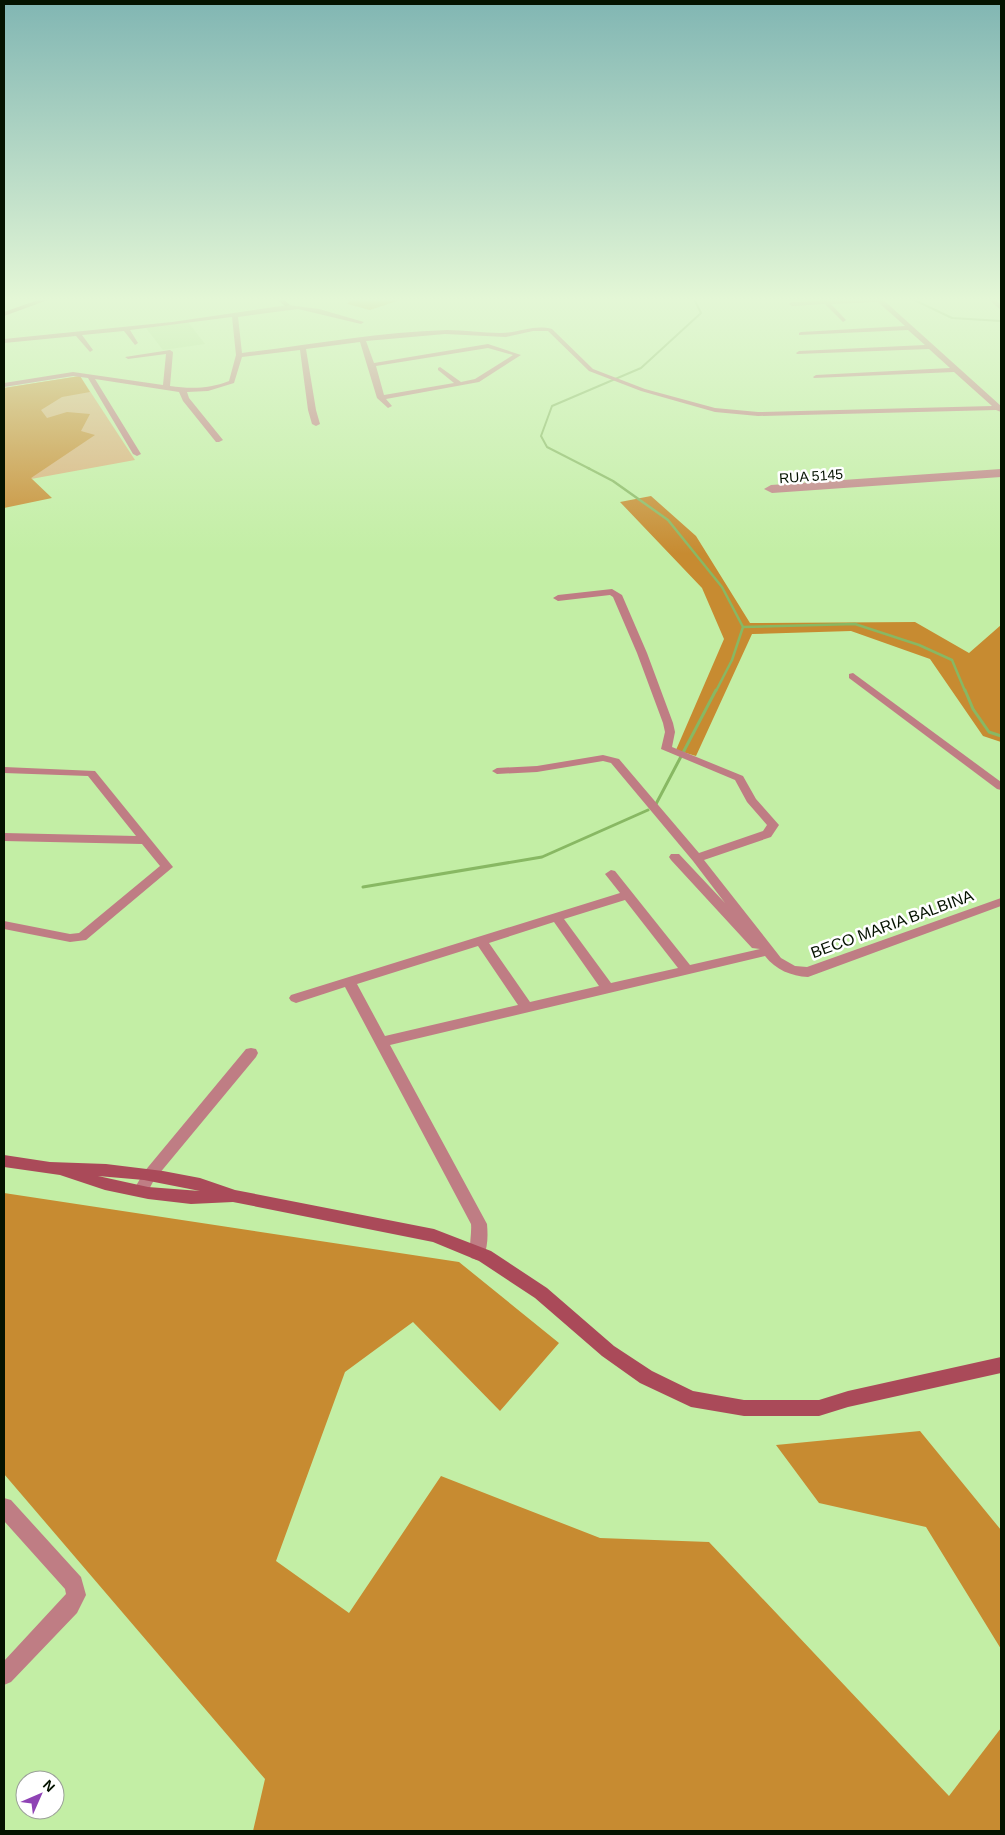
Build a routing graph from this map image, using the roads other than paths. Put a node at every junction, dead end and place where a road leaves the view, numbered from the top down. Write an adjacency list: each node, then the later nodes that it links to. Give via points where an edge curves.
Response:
1 (19, 383): 12 (street)
2 (94, 383): 20 (street)
3 (132, 383): 13 (street)
4 (167, 383): 13 (street)
5 (230, 383): 14 (street, via 211,389)
6 (308, 383): 18 (street)
7 (376, 383): 15 (street)
8 (465, 383): 11 (street)
9 (624, 383): 17 (street, via 697,406 743,413)
10 (970, 383): 17 (street)
11 (459, 384): 15 (street)
12 (4, 385)
13 (166, 388): 14 (street)
14 (182, 390): 19 (street)
15 (380, 398): 16 (street)
16 (388, 406)
17 (1000, 409)
18 (316, 424)
19 (219, 440)
20 (136, 454)
21 (1001, 473): 22 (street, RUA 5145)
22 (884, 481): 22 (street, RUA 5145, via 771,487 768,489 772,491)
23 (558, 598): 31 (street, via 612,592 617,595 668,723 670,732 666,749 739,778 753,804 773,825 767,834)
24 (852, 676): 27 (street)
25 (4, 770): 29 (street, via 91,773)
26 (496, 771): 31 (street, BECO MARIA BALBINA, via 537,769 611,758)
27 (1001, 787)
28 (4, 837): 29 (street)
29 (146, 840): 36 (street, via 166,868 86,936 70,938)
30 (675, 857): 38 (street)
31 (697, 858): 38 (street, BECO MARIA BALBINA)
32 (611, 874): 33 (street)
33 (628, 896): 35 (street); 39 (street)
34 (1001, 902): 38 (street, BECO MARIA BALBINA, via 808,972 783,966)
35 (556, 918): 37 (street); 41 (street)
36 (4, 925)
37 (481, 941): 40 (street); 43 (street)
38 (767, 952): 39 (street)
39 (687, 971): 41 (street)
40 (350, 982): 42 (street); 44 (street)
41 (608, 989): 43 (street)
42 (296, 998)
43 (527, 1008): 44 (street)
44 (382, 1042): 51 (street, via 479,1224)
45 (251, 1053): 48 (street)
46 (4, 1161): 47 (main road)
47 (56, 1169): 48 (main road); 49 (main road, via 114,1186)
48 (149, 1176): 49 (street); 50 (main road, via 207,1186)
49 (141, 1190): 50 (main road, via 206,1199)
50 (235, 1196): 51 (main road, via 434,1236)
51 (477, 1253): 52 (main road, via 541,1293 608,1351 646,1377 691,1399 744,1408 819,1408)
52 (1001, 1365)
53 (4, 1507): 54 (street, via 74,1584 76,1595 70,1606)
54 (4, 1675)

